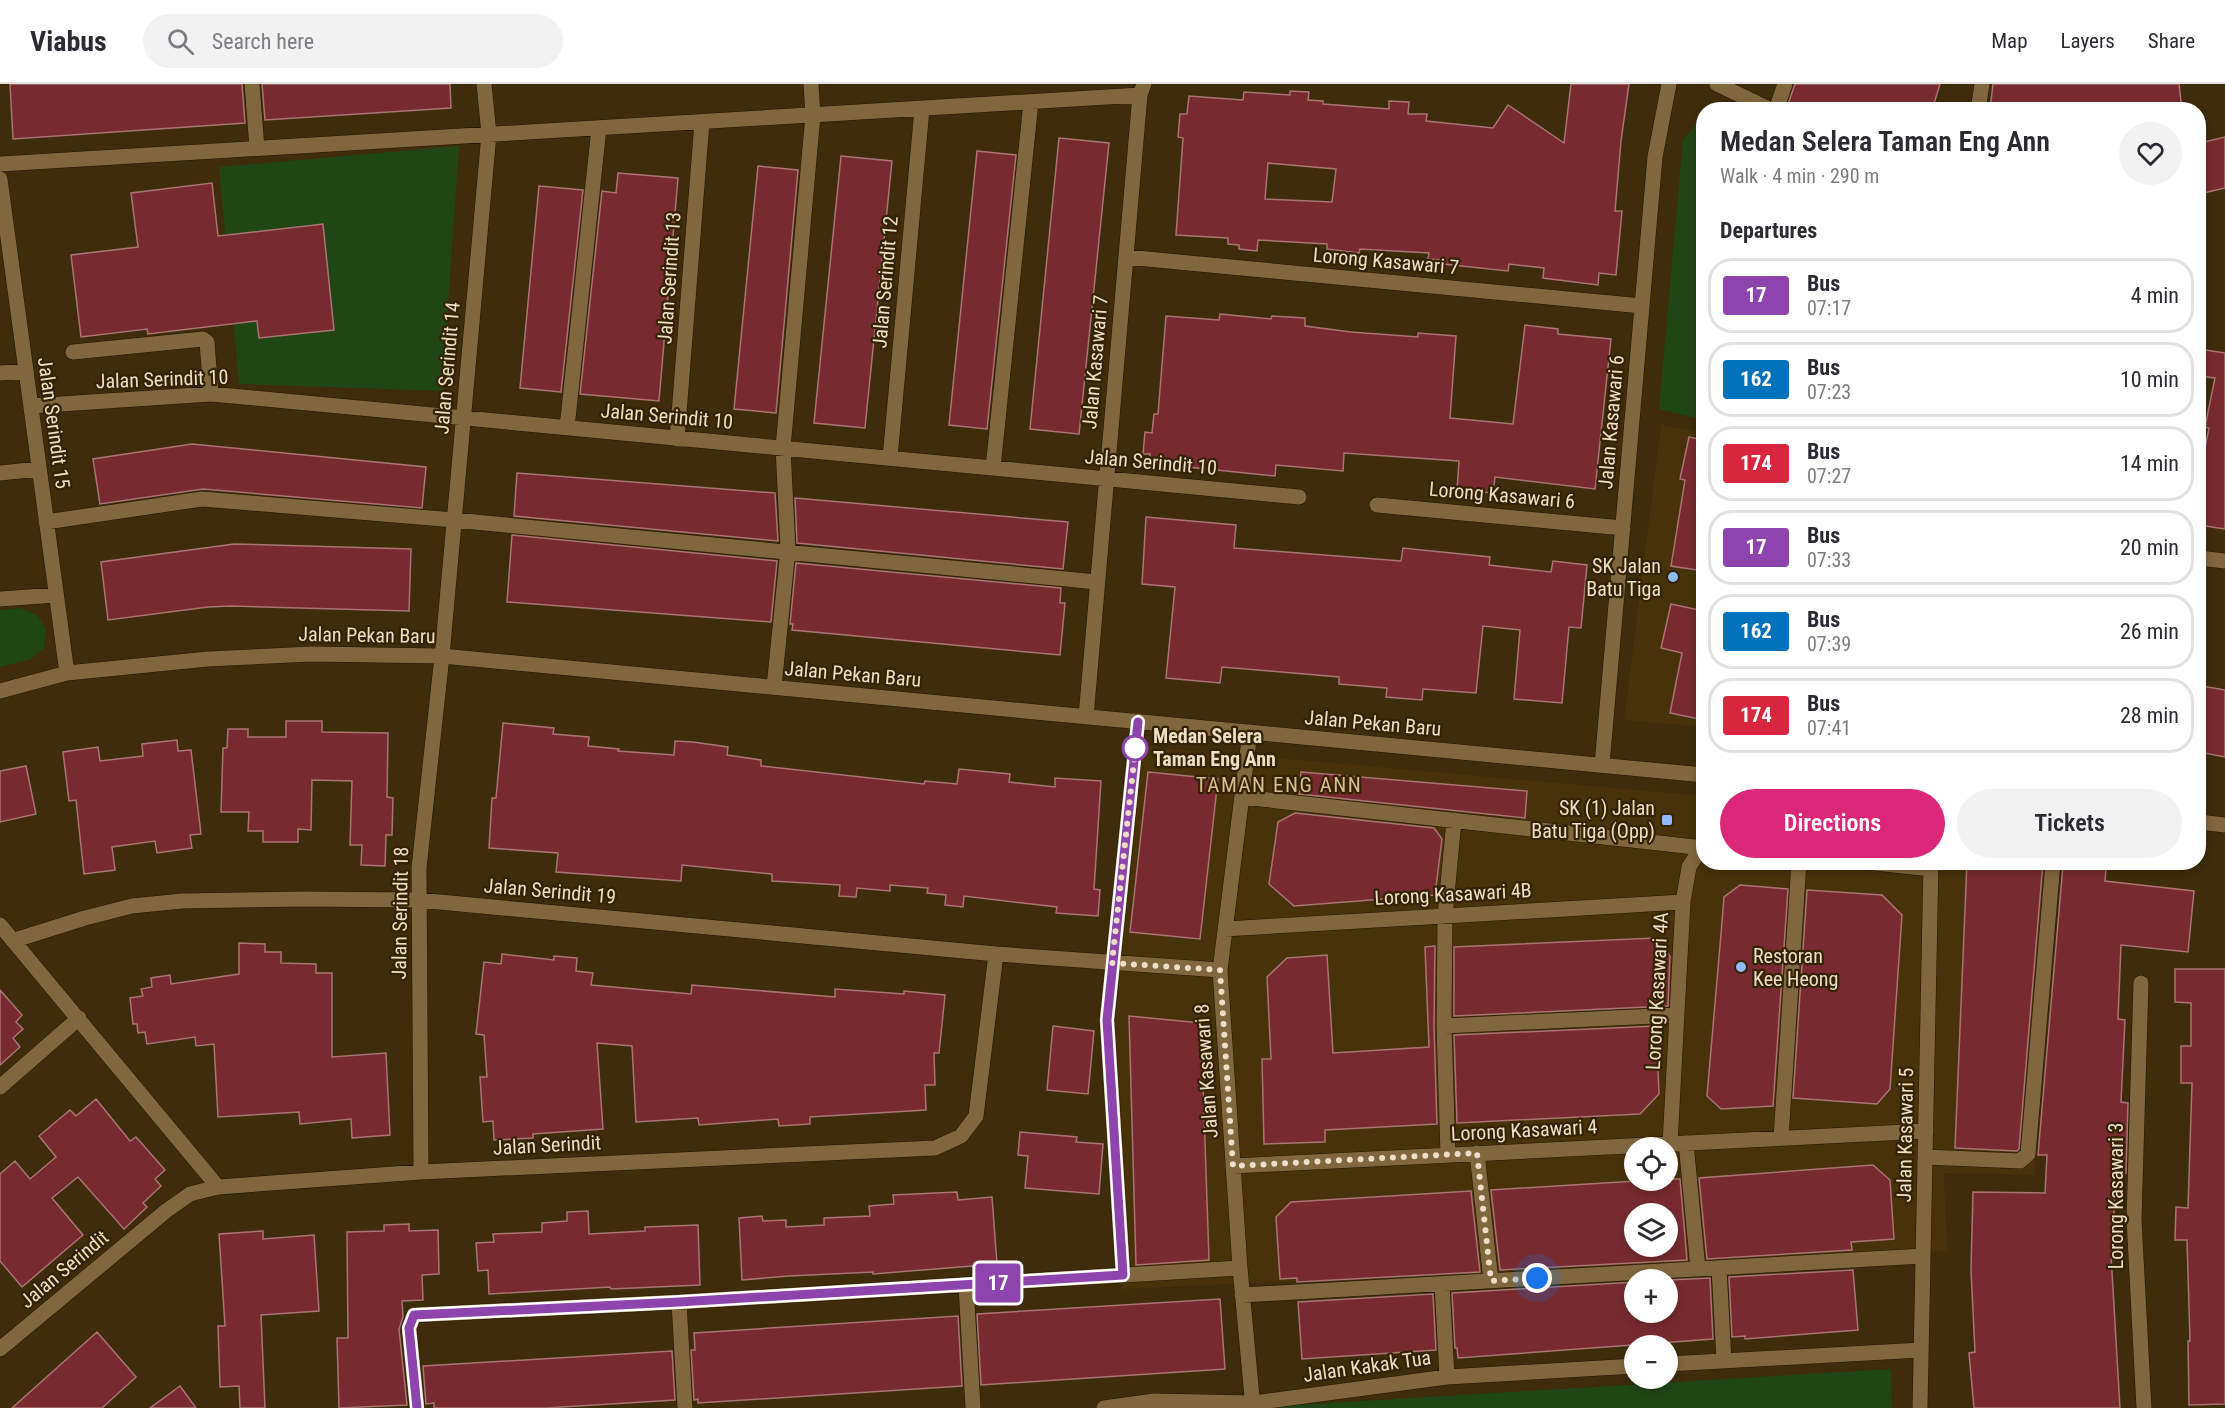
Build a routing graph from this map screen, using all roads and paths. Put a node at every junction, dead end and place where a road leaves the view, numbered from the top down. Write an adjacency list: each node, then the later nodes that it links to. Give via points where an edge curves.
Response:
1 (252, 84): 19 (street)
2 (483, 84): 18 (street, Jalan Serindit 14)
3 (811, 84): 15 (street)
4 (1669, 84): 24 (street, Jalan Kasawari 6, via 1655,157)
5 (1717, 84): 9 (street)
6 (1785, 84): 12 (street)
7 (1982, 84): 13 (street)
8 (1142, 90): 10 (street); 22 (street, Jalan Kasawari 7)
9 (1749, 91): 11 (street)
10 (1032, 102): 14 (street); 35 (street)
11 (1762, 102)
12 (1779, 102)
13 (1979, 102)
14 (922, 108): 15 (street); 34 (street, Jalan Serindit 12)
15 (813, 115): 16 (street); 33 (street)
16 (702, 122): 17 (street); 32 (street, Jalan Serindit 13)
17 (599, 128): 18 (street); 31 (street)
18 (489, 134): 19 (street); 30 (street, Jalan Serindit 14)
19 (257, 148): 20 (street)
20 (0, 164)
21 (0, 179): 23 (street, Jalan Serindit 15)
22 (1126, 257): 24 (street, Lorong Kasawari 7); 38 (street, Jalan Kasawari 7)
23 (6, 264): 26 (street, Jalan Serindit 15)
24 (1642, 306): 43 (street, Jalan Kasawari 6)
25 (73, 352): 28 (street, via 203,339 207,342)
26 (26, 371): 27 (street); 29 (street, Jalan Serindit 15)
27 (0, 373)
28 (211, 394): 29 (street, Jalan Serindit 10); 30 (street, Jalan Serindit 10)
29 (31, 406): 36 (street, Jalan Serindit 15)
30 (464, 418): 31 (street, Jalan Serindit 10); 41 (street, Jalan Serindit 14)
31 (567, 428): 32 (street, Jalan Serindit 10)
32 (677, 438): 33 (street, Jalan Serindit 10)
33 (783, 448): 34 (street, Jalan Serindit 10); 44 (street)
34 (890, 458): 35 (street, Jalan Serindit 10)
35 (993, 468): 38 (street, Jalan Serindit 10)
36 (39, 470): 37 (street); 42 (street, Jalan Serindit 15)
37 (0, 473)
38 (1106, 479): 39 (street, Jalan Serindit 10); 47 (street, Jalan Kasawari 7)
39 (1299, 497)
40 (1377, 505): 43 (street, Lorong Kasawari 6)
41 (454, 520): 42 (street, via 202,499); 44 (street); 50 (street, Jalan Serindit 14)
42 (46, 522): 48 (street, Jalan Serindit 15)
43 (1623, 528): 57 (street, Jalan Kasawari 6)
44 (787, 552): 47 (street); 52 (street)
45 (2206, 559): 46 (street)
46 (2225, 561)
47 (1097, 582): 54 (street, Jalan Kasawari 7)
48 (56, 596): 49 (street); 51 (street, Jalan Serindit 15)
49 (0, 599)
50 (442, 656): 51 (street, Jalan Pekan Baru, via 312,654 208,659); 52 (street, Jalan Pekan Baru); 68 (street, Jalan Serindit 18)
51 (67, 673): 53 (street, Jalan Pekan Baru)
52 (774, 687): 54 (street, Jalan Pekan Baru)
53 (0, 691)
54 (1086, 717): 55 (street, Jalan Pekan Baru)
55 (1138, 722): 56 (street, Jalan Pekan Baru); 75 (street)
56 (1250, 732): 57 (street, Jalan Pekan Baru); 59 (street, Jalan Kasawari 8)
57 (1602, 765): 58 (street, Jalan Pekan Baru)
58 (1696, 774)
59 (1242, 797): 60 (street); 72 (street, Jalan Kasawari 8)
60 (1454, 820): 63 (street); 70 (street)
61 (2206, 823): 62 (street)
62 (2225, 825)
63 (1696, 847)
64 (1696, 858): 69 (street, Lorong Kasawari 4A, via 1689,867)
65 (1798, 870): 84 (street)
66 (1931, 870): 82 (street, Jalan Kasawari 5)
67 (2052, 870): 90 (street, via 2028,1154 2020,1161)
68 (418, 900): 73 (street, Jalan Serindit 19, via 304,898 132,906); 74 (street, Jalan Serindit 19); 92 (street, Jalan Serindit 18)
69 (1683, 902): 70 (street, Lorong Kasawari 4B); 78 (street, Lorong Kasawari 4A)
70 (1444, 916): 72 (street, Lorong Kasawari 4B); 80 (street)
71 (0, 925): 73 (street)
72 (1225, 929): 76 (street, Jalan Kasawari 8)
73 (15, 940): 79 (street)
74 (996, 954): 75 (street, Jalan Serindit 19); 92 (street, Jalan Serindit, via 976,1116 961,1136 934,1148)
75 (1112, 963): 76 (street, Jalan Serindit 19); 98 (street, via 1107,1020)
76 (1220, 970): 91 (street, Jalan Kasawari 8)
77 (2141, 983): 117 (street, Lorong Kasawari 3, via 2134,1219)
78 (1676, 1015): 80 (street); 83 (street, Lorong Kasawari 4A)
79 (79, 1018): 81 (street); 93 (street)
80 (1444, 1026): 89 (street)
81 (0, 1087)
82 (1926, 1131): 84 (street, Lorong Kasawari 4); 90 (street, Jalan Kasawari 5)
83 (1670, 1137)
84 (1781, 1138): 86 (street, Lorong Kasawari 4)
85 (1678, 1143): 86 (street, Lorong Kasawari 4)
86 (1686, 1143): 97 (street)
87 (1624, 1145): 88 (street, Lorong Kasawari 4)
88 (1477, 1153): 89 (street, Lorong Kasawari 4); 99 (street)
89 (1448, 1155): 91 (street, Lorong Kasawari 4)
90 (1925, 1157): 94 (street, Jalan Kasawari 5)
91 (1233, 1166): 95 (street, Jalan Kasawari 8)
92 (421, 1172): 93 (street, Jalan Serindit)
93 (218, 1187): 104 (street, Jalan Serindit, via 190,1194 166,1211)
94 (1923, 1256): 96 (street); 105 (street, Jalan Kasawari 5)
95 (1240, 1268): 98 (street); 102 (street, Jalan Kasawari 8)
96 (1719, 1268): 97 (street); 106 (street)
97 (1698, 1269): 99 (street)
98 (1123, 1275): 101 (street)
99 (1491, 1281): 100 (street)
100 (1442, 1284): 102 (street); 109 (street)
101 (966, 1285): 103 (street); 114 (street)
102 (1242, 1295): 111 (street, Jalan Kasawari 8)
103 (679, 1302): 112 (street, via 414,1315 409,1328); 113 (street)
104 (0, 1349)
105 (1921, 1350): 106 (street); 116 (street, Jalan Kasawari 5)
106 (1724, 1361): 107 (street)
107 (1678, 1363)
108 (1624, 1367): 109 (street, Jalan Kakak Tua)
109 (1447, 1377): 111 (street, Jalan Kakak Tua)
110 (1154, 1404): 111 (street, Jalan Kakak Tua); 115 (street, Jalan Kakak Tua)
111 (1253, 1406)
112 (417, 1408)
113 (685, 1408)
114 (974, 1408)
115 (1104, 1408)
116 (1920, 1408)
117 (2144, 1408)

